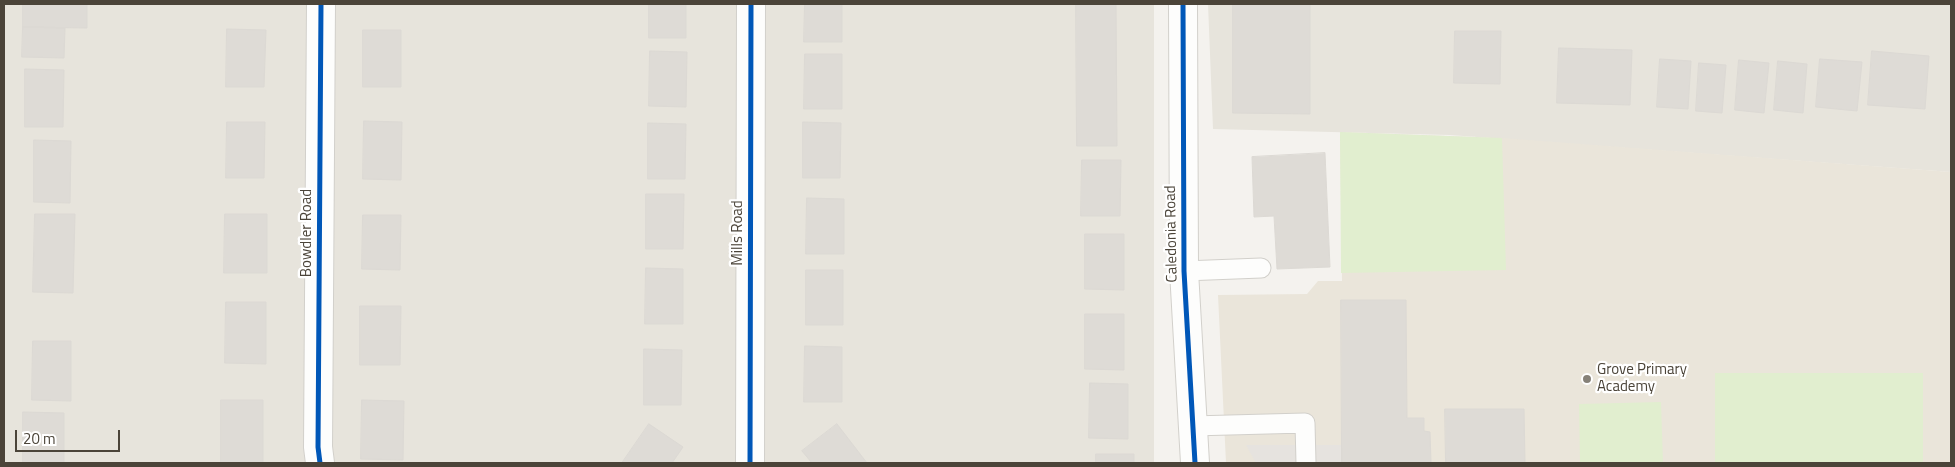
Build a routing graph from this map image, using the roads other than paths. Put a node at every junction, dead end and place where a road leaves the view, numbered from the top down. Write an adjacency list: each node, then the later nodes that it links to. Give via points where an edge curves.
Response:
1 (322, 4): 7 (street, Bowdler Road)
2 (751, 4): 8 (street, Mills Road)
3 (1183, 4): 5 (street, Caledonia Road)
4 (1262, 268): 5 (lane)
5 (1184, 271): 6 (street, Caledonia Road)
6 (1192, 426): 9 (street, Caledonia Road); 10 (lane, via 1305,423)
7 (320, 463)
8 (750, 463)
9 (1194, 463)
10 (1306, 463)

